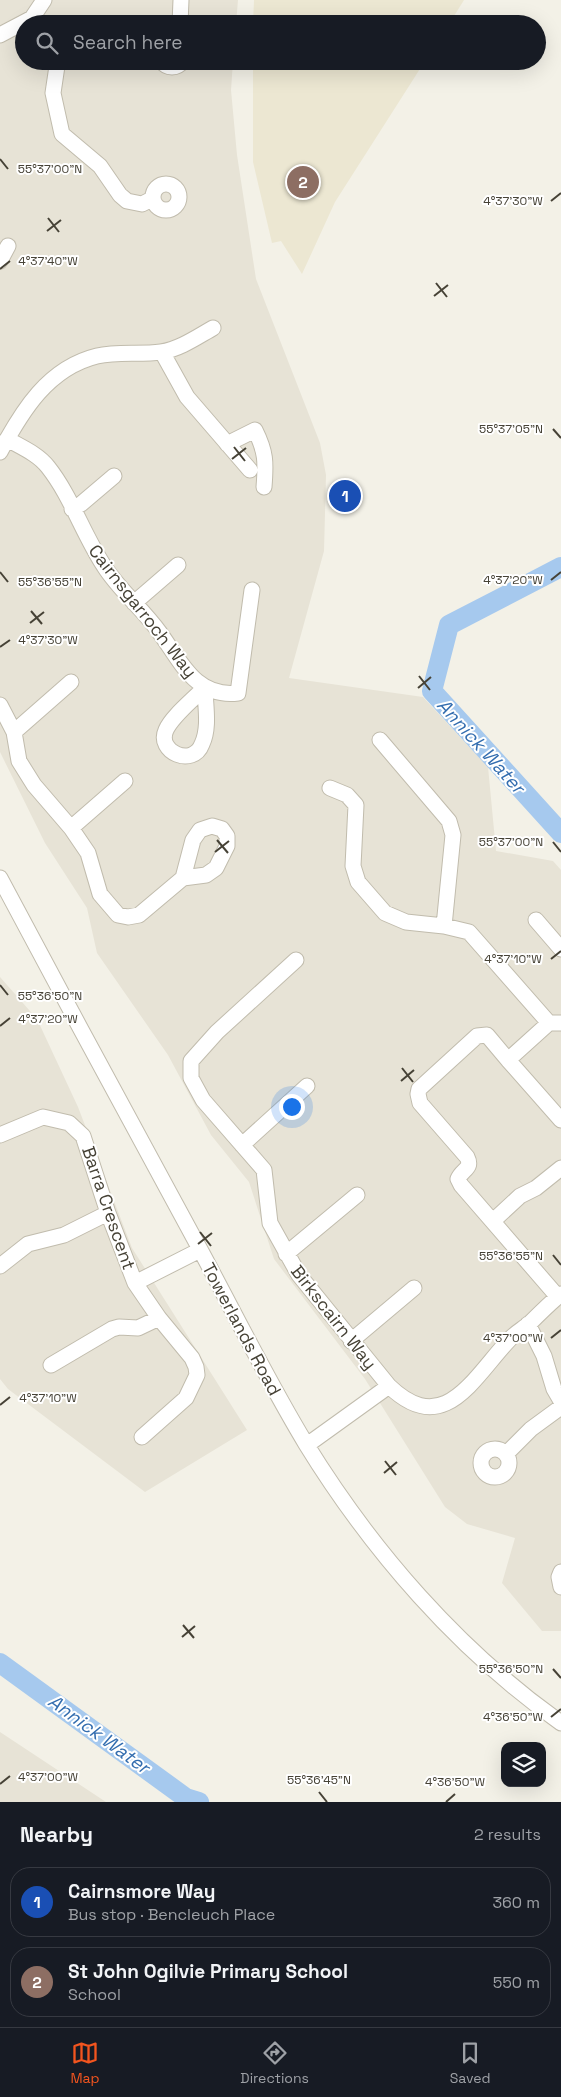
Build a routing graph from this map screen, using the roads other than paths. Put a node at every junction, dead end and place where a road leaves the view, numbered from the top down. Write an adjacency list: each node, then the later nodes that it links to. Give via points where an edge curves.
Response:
1 (44, 0): 3 (street)
2 (181, 0): 4 (street)
3 (37, 15)
4 (180, 15)
5 (15, 29): 6 (street)
6 (0, 35)
7 (55, 70): 8 (street, via 53,94 62,134 100,166 127,201 142,204)
8 (152, 199)
9 (8, 246): 10 (street)
10 (0, 261)
11 (213, 328): 12 (street)
12 (162, 352): 13 (street, via 187,397); 14 (street, via 98,356 74,365 54,377 34,398)
13 (227, 444): 15 (street); 17 (street, via 255,430 266,458)
14 (3, 446): 18 (street, Cairnsgarroch Way, via 27,450 46,465)
15 (250, 470)
16 (114, 476): 18 (street)
17 (264, 487)
18 (72, 509): 21 (street, Cairnsgarroch Way, via 105,568)
19 (178, 564): 21 (street)
20 (252, 590): 21 (street, Cairnsgarroch Way, via 238,693 215,692 194,679)
21 (134, 603)
22 (71, 682): 24 (street)
23 (0, 705): 24 (street)
24 (14, 732): 28 (street, via 19,761 34,785)
25 (380, 740): 32 (street, via 449,822 453,835)
26 (125, 781): 28 (street)
27 (330, 788): 32 (street, via 347,795 356,805 353,866 358,882 384,913 406,922)
28 (71, 828): 30 (street, via 88,853 100,894 118,915 139,915)
29 (0, 878): 45 (street, Towerlands Road)
30 (183, 878)
31 (536, 920): 33 (street)
32 (444, 926): 35 (street, via 469,932)
33 (561, 949)
34 (296, 960): 40 (street, Birkscairn Way, via 217,1032 192,1061 191,1078 204,1100)
35 (555, 1023): 36 (street)
36 (508, 1060): 38 (street); 44 (street, via 487,1035 477,1036 419,1089 418,1094 420,1102 467,1156 470,1162 458,1179)
37 (307, 1086): 40 (street)
38 (561, 1120)
39 (0, 1135): 43 (street, Barra Crescent, via 43,1117 69,1123 83,1136)
40 (242, 1145): 46 (street, Birkscairn Way, via 264,1170 270,1223)
41 (561, 1168): 44 (street, via 520,1196)
42 (358, 1195): 46 (street)
43 (108, 1213): 47 (street, via 64,1235 28,1244); 48 (street, Barra Crescent)
44 (493, 1221): 50 (street)
45 (200, 1250): 48 (street); 59 (street, Towerlands Road)
46 (286, 1254): 53 (street, Birkscairn Way)
47 (0, 1266)
48 (135, 1283): 51 (street, Barra Crescent)
49 (414, 1288): 53 (street)
50 (559, 1295): 52 (street, Birkscairn Way)
51 (158, 1318): 54 (street, via 138,1328 112,1329); 58 (street, Barra Crescent, via 192,1358 197,1375 186,1398)
52 (528, 1324): 55 (street, Birkscairn Way, via 510,1338 459,1396 445,1404 430,1408 414,1405); 56 (street)
53 (351, 1341): 55 (street, Birkscairn Way)
54 (52, 1365)
55 (388, 1386): 59 (street)
56 (561, 1401)
57 (561, 1407): 60 (street, via 531,1429)
58 (142, 1437)
59 (307, 1445): 63 (street, Towerlands Road, via 341,1498 419,1596 512,1686)
60 (506, 1454)
61 (561, 1572): 62 (street)
62 (561, 1587)
63 (561, 1723)

